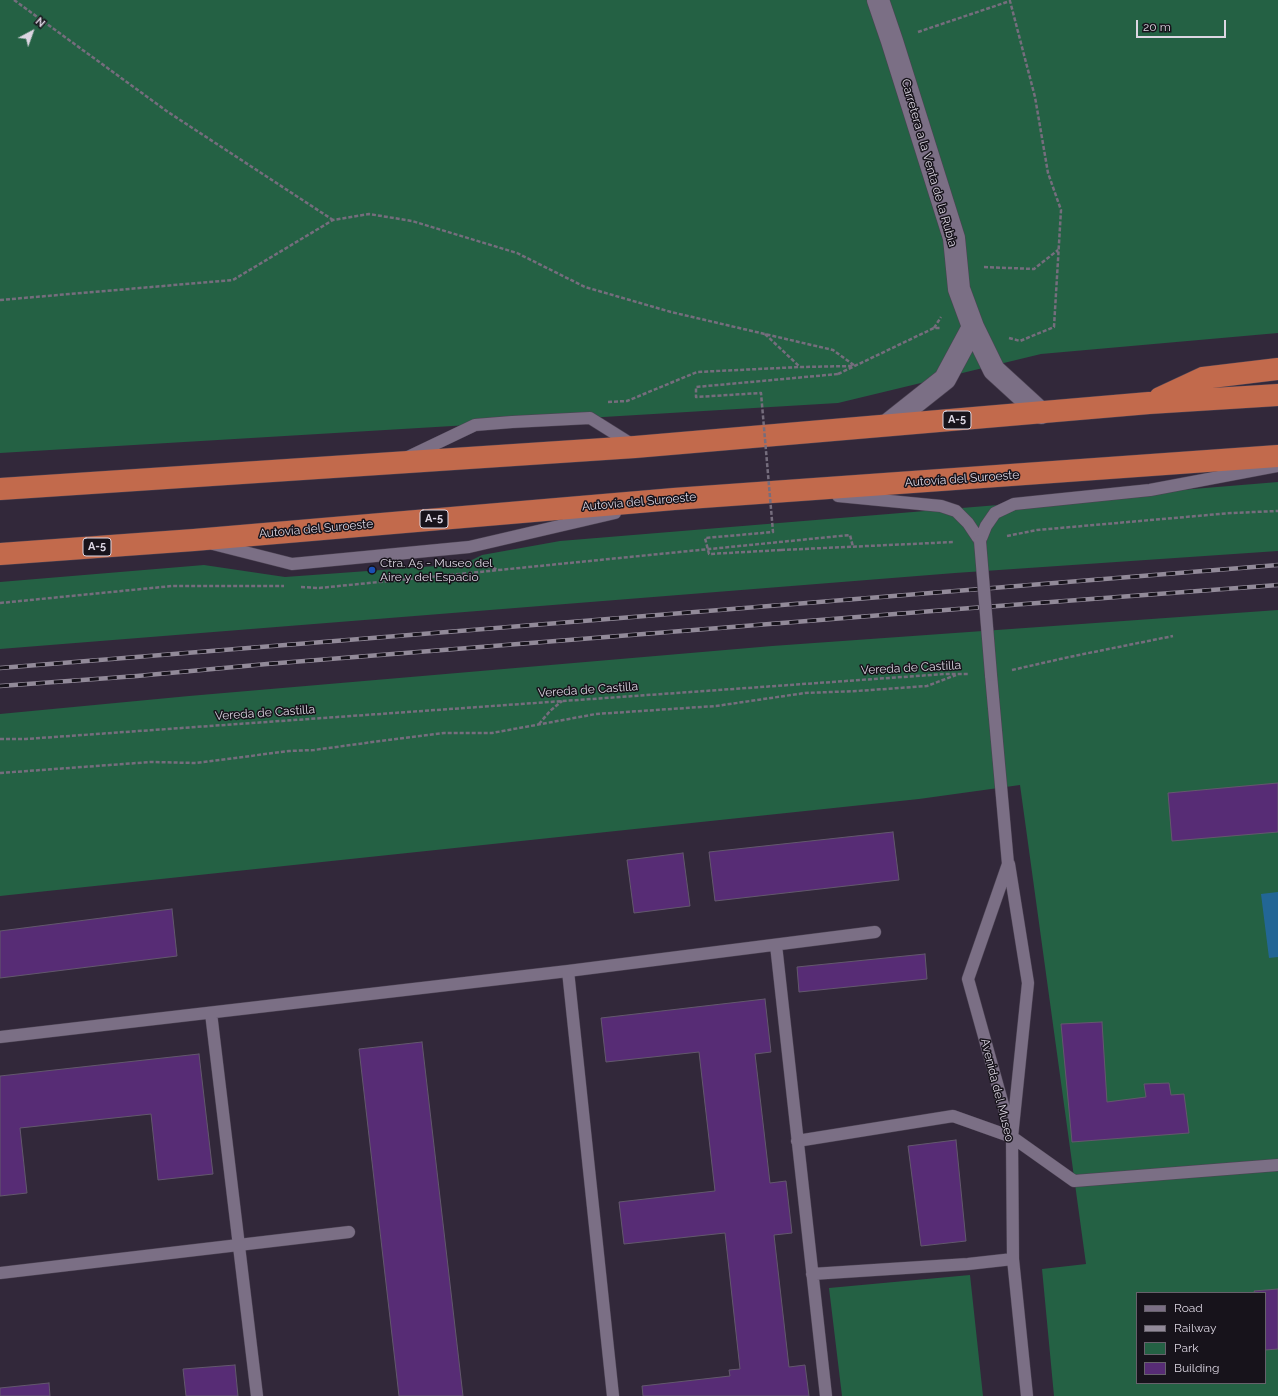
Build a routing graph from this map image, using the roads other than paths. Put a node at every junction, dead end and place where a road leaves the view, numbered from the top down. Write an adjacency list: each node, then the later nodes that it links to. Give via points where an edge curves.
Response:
1 (878, 0): 2 (street, Carretera a la Venta de la Rubia, via 954,238 959,288)
2 (973, 327): 6 (street, Carretera a la Venta de la Rubia, via 994,370); 7 (street, via 945,379)
3 (1278, 369): 5 (highway, via 1203,378)
4 (1278, 395): 5 (highway, A-5)
5 (1149, 403): 6 (highway, A-5)
6 (1040, 413): 7 (highway, A-5)
7 (887, 425): 8 (highway, A-5)
8 (635, 447): 10 (highway, A-5); 10 (lane, via 590,418 512,422 476,425)
9 (1278, 456): 13 (highway, Autovía del Suroeste / A-5)
10 (394, 463): 12 (highway, A-5)
11 (1278, 466): 16 (lane, via 1150,490 1014,504 995,513)
12 (0, 489)
13 (793, 491): 14 (highway, Autovía del Suroeste / A-5); 16 (lane, via 941,506 956,512 968,523)
14 (674, 499): 15 (highway, Autovía del Suroeste / A-5); 15 (lane, via 469,547 292,564)
15 (194, 540): 17 (highway, Autovía del Suroeste / A-5)
16 (980, 541): 18 (lane, Avenida del Museo, bridge)
17 (0, 554)
18 (1008, 859): 24 (lane, via 1028,984); 24 (lane, Avenida del Museo, via 968,979)
19 (875, 932): 20 (lane)
20 (776, 945): 21 (lane); 25 (lane)
21 (568, 971): 22 (lane); 33 (lane)
22 (211, 1013): 23 (lane); 28 (lane)
23 (0, 1037)
24 (1012, 1137): 25 (lane, via 954,1116); 26 (lane, via 1074,1181); 29 (lane, Avenida del Museo)
25 (797, 1141): 31 (lane)
26 (1278, 1165)
27 (350, 1232): 28 (lane)
28 (239, 1245): 30 (lane); 32 (lane)
29 (1013, 1259): 31 (lane); 35 (lane, Avenida del Museo)
30 (0, 1273)
31 (812, 1274): 34 (lane)
32 (257, 1396)
33 (613, 1396)
34 (826, 1396)
35 (1027, 1396)

